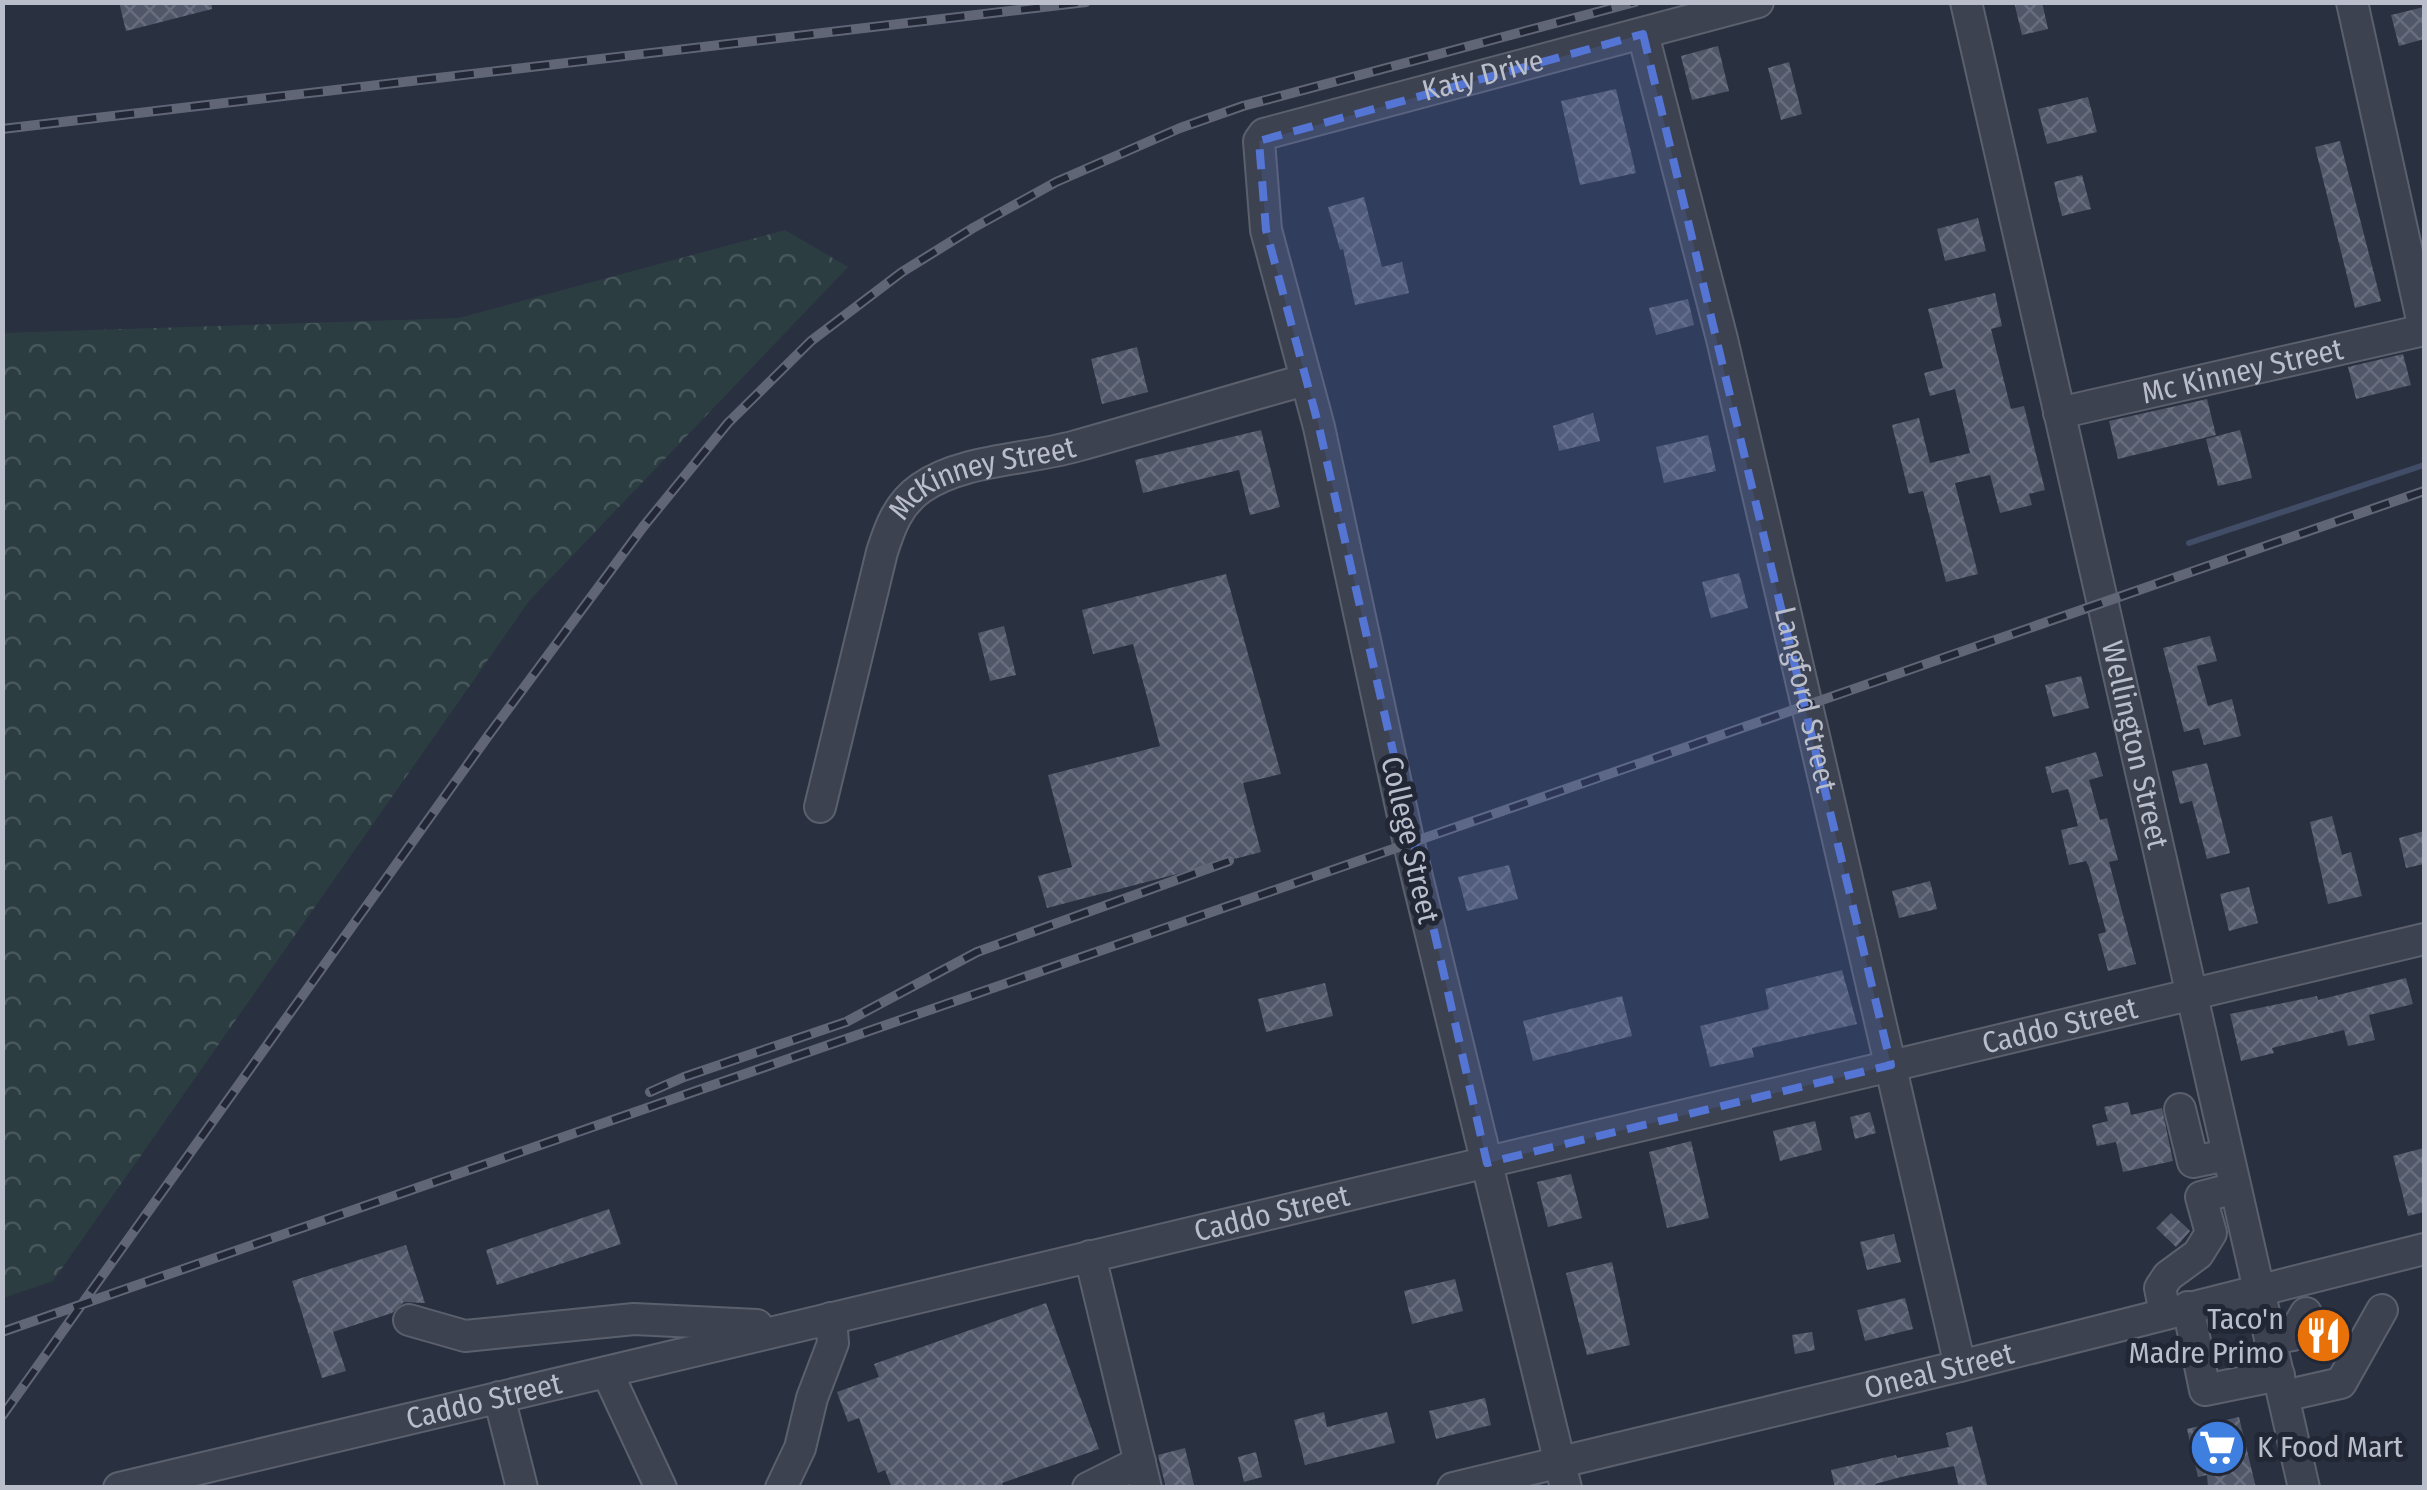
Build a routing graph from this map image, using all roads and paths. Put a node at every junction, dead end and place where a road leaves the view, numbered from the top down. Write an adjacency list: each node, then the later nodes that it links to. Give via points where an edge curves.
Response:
1 (1758, 2): 4 (street, Katy Drive)
2 (1966, 2): 8 (street, Wellington Street)
3 (2352, 2): 6 (street)
4 (1643, 34): 5 (street, Katy Drive, via 1264,134); 12 (street, Langford Street, via 1722,340)
5 (1262, 191): 7 (street, College Street)
6 (2424, 330): 8 (street, Mc Kinney Street)
7 (1305, 380): 9 (street, McKinney Street, via 1073,447 961,471 906,500 882,552); 15 (street, College Street)
8 (2059, 413): 11 (street, Wellington Street)
9 (820, 807)
10 (2424, 939): 11 (street, Caddo Street)
11 (2189, 994): 12 (street, Caddo Street); 14 (street, Wellington Street)
12 (1891, 1066): 15 (street, Caddo Street); 27 (street, Langford Street)
13 (2180, 1109): 14 (street, via 2194,1162)
14 (2227, 1155): 16 (street, Wellington Street)
15 (1486, 1163): 18 (street, Caddo Street); 31 (street, College Street)
16 (2235, 1188): 19 (street, Wellington Street); 20 (street, via 2201,1196 2211,1233 2160,1288)
17 (2424, 1250): 19 (street, Oneal Street)
18 (1090, 1256): 23 (street, Caddo Street); 32 (street)
19 (2258, 1289): 20 (street, Oneal Street); 26 (street, Wellington Street)
20 (2176, 1310): 27 (street, Oneal Street); 29 (street, via 2205,1390)
21 (2382, 1310): 29 (street, via 2341,1383)
22 (2306, 1313): 26 (street, via 2292,1335)
23 (831, 1318): 25 (street, Caddo Street); 36 (street, via 833,1343 800,1448)
24 (409, 1320): 25 (street, via 466,1336 634,1319)
25 (795, 1327): 28 (street, Caddo Street)
26 (2270, 1339): 29 (street, Wellington Street)
27 (1960, 1366): 31 (street, Oneal Street)
28 (607, 1372): 30 (street, Caddo Street); 35 (street)
29 (2281, 1386): 39 (street, Wellington Street)
30 (499, 1397): 33 (street, Caddo Street); 34 (street)
31 (1562, 1474): 38 (street, Oneal Street)
32 (1143, 1475): 37 (street)
33 (119, 1488)
34 (522, 1488)
35 (661, 1488)
36 (780, 1488)
37 (1088, 1488)
38 (1453, 1488)
39 (2304, 1488)

